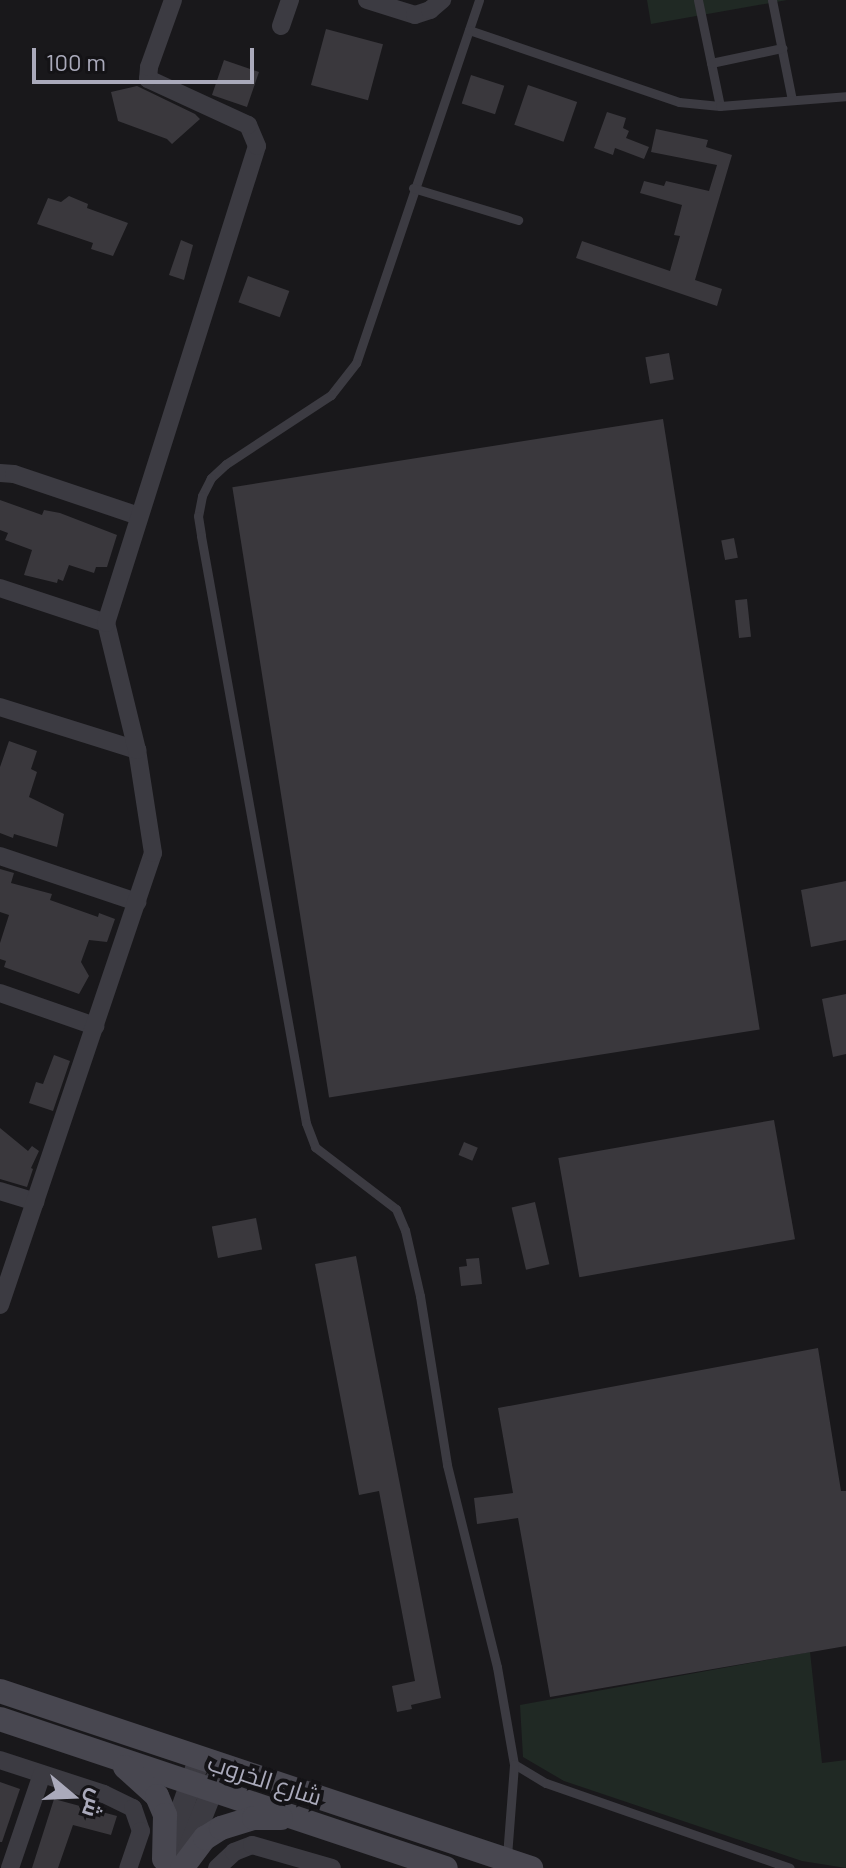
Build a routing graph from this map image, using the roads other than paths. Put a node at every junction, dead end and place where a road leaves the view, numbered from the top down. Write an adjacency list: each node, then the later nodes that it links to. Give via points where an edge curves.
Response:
1 (173, 0): 18 (street, via 148,79 248,125 257,146)
2 (290, 0): 8 (street)
3 (367, 0): 4 (street, via 415,15)
4 (442, 0)
5 (479, 0): 9 (lane)
6 (698, 0): 11 (lane)
7 (772, 0): 10 (lane)
8 (281, 26)
9 (469, 30): 14 (lane, via 666,99); 15 (lane)
10 (782, 48): 11 (lane); 13 (lane)
11 (711, 63): 14 (lane)
12 (846, 96): 13 (lane)
13 (792, 100): 14 (lane)
14 (720, 106)
15 (413, 188): 16 (lane); 35 (lane, via 363,344 345,380 315,407 226,464 206,487 198,516 306,1123 315,1147 396,1209 405,1230 447,1465 497,1667)
16 (518, 220)
17 (0, 473): 18 (street)
18 (139, 516): 20 (street)
19 (0, 588): 20 (street)
20 (106, 623): 22 (street)
21 (0, 707): 22 (street)
22 (137, 750): 24 (street, via 154,841)
23 (0, 856): 24 (street)
24 (137, 902): 26 (street)
25 (0, 993): 26 (street)
26 (95, 1026): 28 (street)
27 (0, 1191): 28 (street)
28 (35, 1202): 29 (street)
29 (0, 1305)
30 (0, 1691): 34 (main road, شارع الخروب)
31 (0, 1719): 32 (main road, شارع الخروب)
32 (99, 1751): 37 (main road, شارع الخروب); 40 (main road, via 129,1769 157,1796)
33 (0, 1760): 36 (street)
34 (211, 1761): 37 (street); 39 (main road, شارع الخروب)
35 (514, 1764): 39 (lane); 47 (lane, via 546,1783)
36 (42, 1774): 41 (street); 42 (street, via 133,1808 141,1831)
37 (202, 1786): 38 (main road, شارع الخروب); 40 (street)
38 (299, 1818): 40 (main road, via 254,1818 221,1828); 45 (main road, شارع الخروب)
39 (506, 1860): 46 (main road, شارع الخروب)
40 (172, 1866)
41 (10, 1868)
42 (128, 1868)
43 (217, 1868): 44 (street, via 234,1852 252,1845)
44 (332, 1868)
45 (446, 1868)
46 (531, 1868)
47 (790, 1868)

